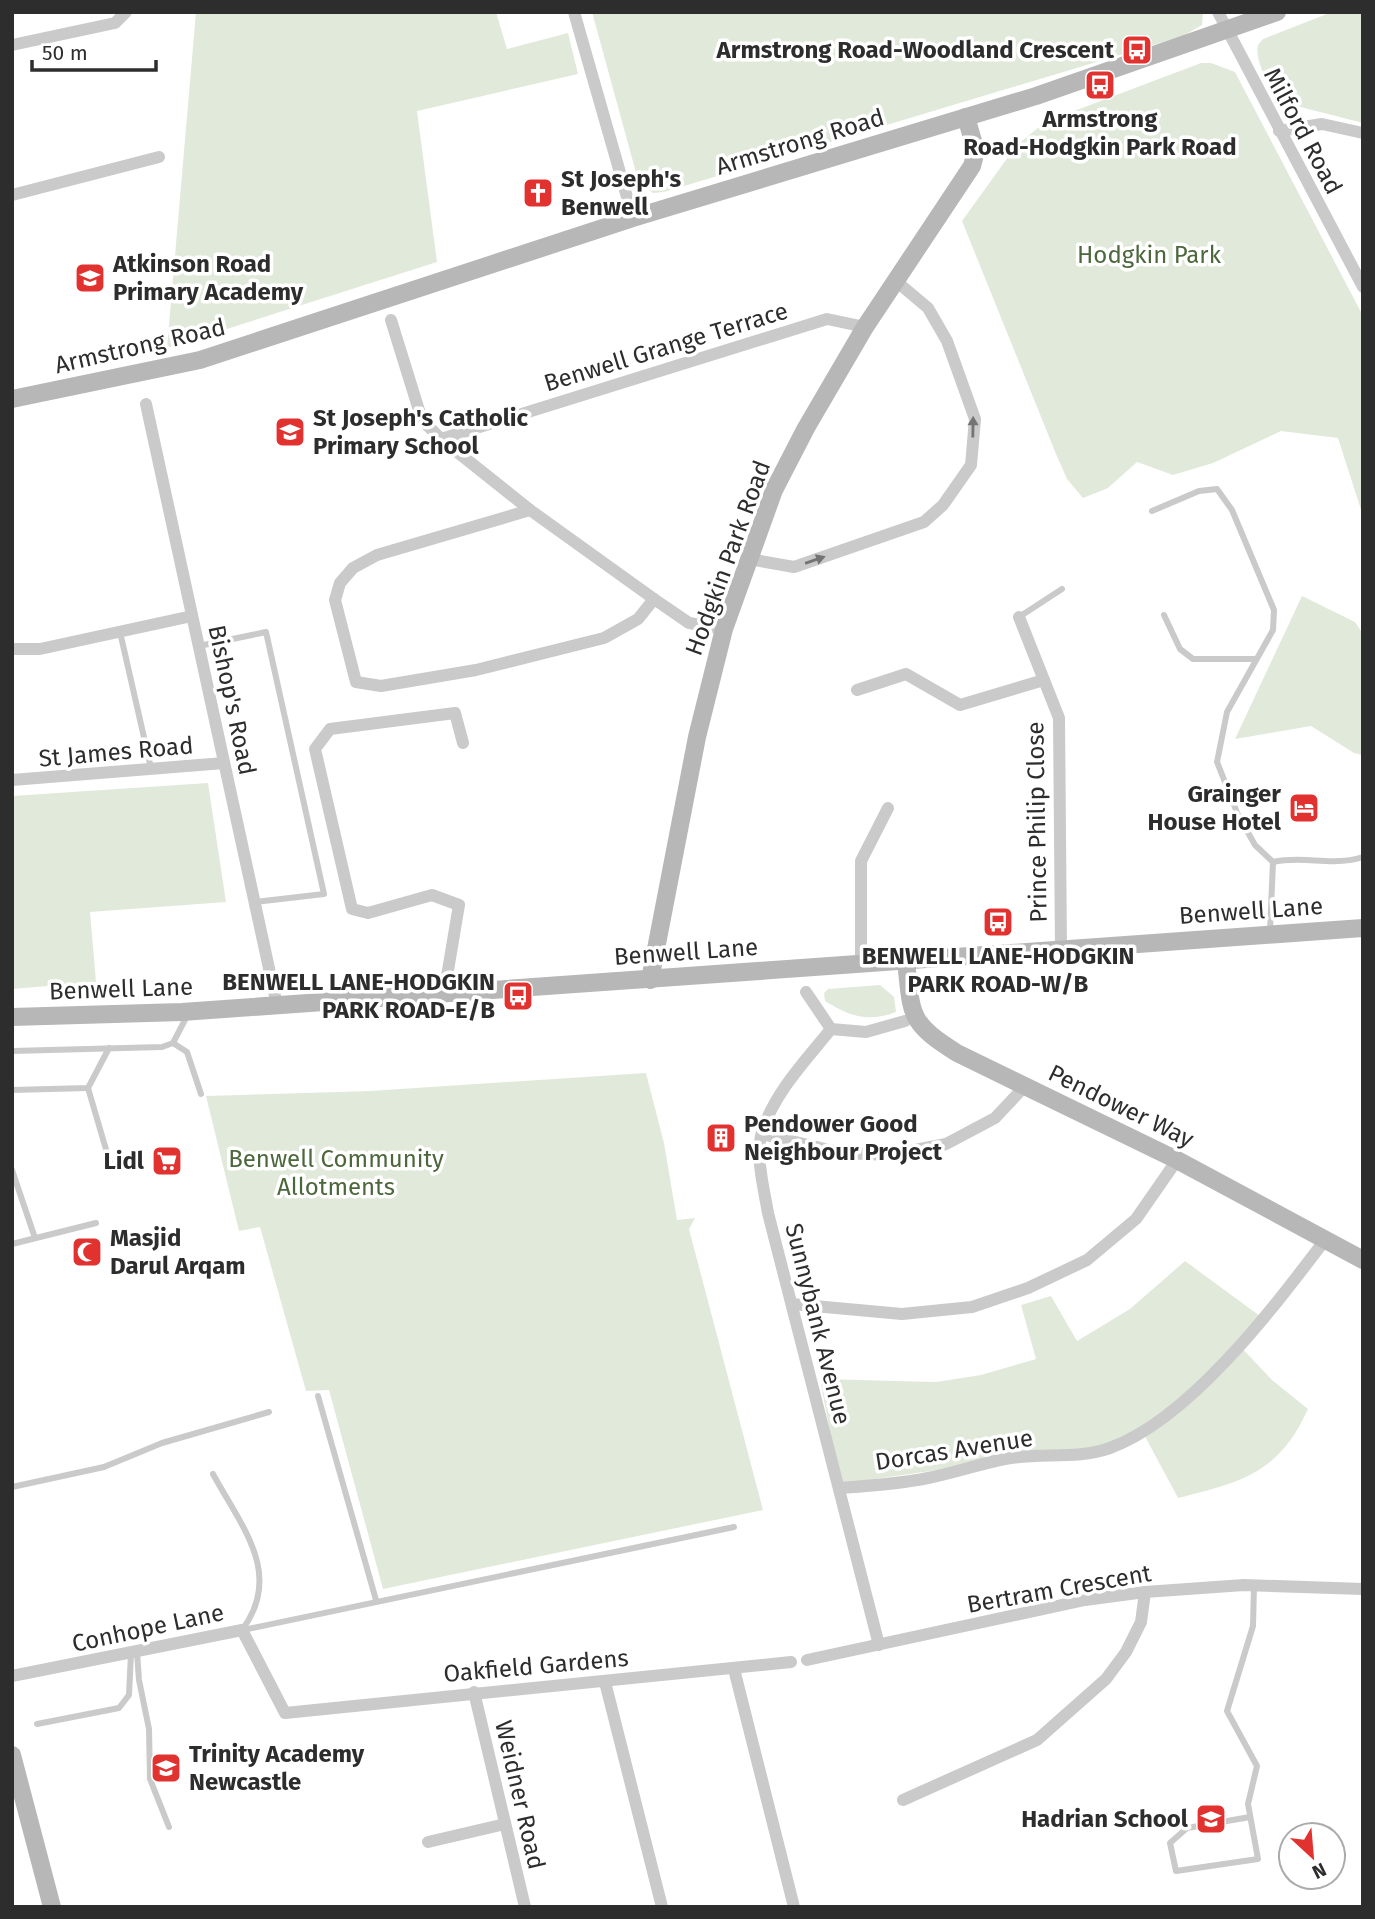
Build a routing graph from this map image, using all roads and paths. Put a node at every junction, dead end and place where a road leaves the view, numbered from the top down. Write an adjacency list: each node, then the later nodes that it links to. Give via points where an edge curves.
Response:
1 (126, 12): 6 (street, via 115,23)
2 (574, 12): 12 (street)
3 (1218, 12): 5 (street, Milford Road)
4 (1277, 12): 5 (street, Armstrong Road)
5 (1227, 32): 7 (street, Armstrong Road); 8 (street, Milford Road)
6 (12, 45)
7 (966, 117): 12 (street, Armstrong Road); 13 (street, Hodgkin Park Road, via 976,151 972,166)
8 (1279, 131): 9 (street, via 1322,124); 14 (street, Milford Road)
9 (1363, 133)
10 (159, 157): 11 (street)
11 (12, 195)
12 (633, 218): 17 (street, Armstrong Road, via 200,360)
13 (896, 281): 16 (street, Hodgkin Park Road); 22 (street, one-way to 13, via 794,567 924,522 943,505 971,465 975,419 947,341 928,308)
14 (1363, 287)
15 (391, 320): 19 (street, via 422,420)
16 (865, 327): 19 (street, Benwell Grange Terrace, via 827,319); 22 (street, Hodgkin Park Road, via 774,490)
17 (12, 399)
18 (145, 404): 26 (street, Bishop's Road)
19 (441, 439): 20 (street)
20 (530, 510): 24 (street); 24 (street, via 377,555 353,568 340,583 335,600 356,682 381,686 463,672 604,638 638,619)
21 (1152, 511): 32 (lane, via 1209,488 1223,495 1274,610 1273,631)
22 (749, 559): 28 (street, Hodgkin Park Road)
23 (1062, 589): 27 (lane)
24 (654, 599): 28 (street, via 689,622)
25 (1164, 615): 32 (lane, via 1186,656)
26 (192, 616): 29 (street); 30 (street, Bishop's Road)
27 (1019, 617): 33 (street, Prince Philip Close)
28 (724, 629): 48 (street, Hodgkin Park Road, via 697,737)
29 (120, 632): 31 (street, via 40,649); 37 (lane)
30 (198, 646): 36 (street, Bishop's Road); 42 (lane, via 266,632 324,894)
31 (12, 649)
32 (1255, 659): 41 (lane, via 1227,712 1217,761 1238,815 1255,845)
33 (1044, 680): 34 (street, via 960,705 906,674); 45 (street, Prince Philip Close, via 1059,718)
34 (857, 690)
35 (463, 743): 50 (street, via 455,713 330,729 315,749 352,909 368,913 432,895 459,905)
36 (224, 763): 37 (street, St James Road); 42 (street, Bishop's Road)
37 (151, 770): 38 (street, St James Road)
38 (12, 780)
39 (888, 808): 47 (street, via 860,860)
40 (1363, 857): 41 (lane, via 1339,864 1306,858)
41 (1273, 862): 44 (lane)
42 (255, 902): 51 (street, Bishop's Road)
43 (1363, 928): 44 (street, Benwell Lane)
44 (1270, 934): 45 (street, Benwell Lane)
45 (1061, 950): 46 (street, Benwell Lane)
46 (906, 961): 47 (street, Benwell Lane); 59 (street, Pendower Way, via 912,1015 925,1033)
47 (861, 964): 48 (street, Benwell Lane)
48 (650, 980): 50 (street, Benwell Lane)
49 (806, 992): 55 (street)
50 (444, 994): 51 (street, Benwell Lane)
51 (277, 1005): 52 (street, Benwell Lane)
52 (188, 1012): 53 (street, Benwell Lane); 56 (lane)
53 (12, 1017)
54 (905, 1021): 55 (street, via 866,1032)
55 (831, 1028): 63 (street, Sunnybank Avenue, via 785,1086)
56 (173, 1043): 57 (lane); 62 (lane, via 187,1052)
57 (109, 1048): 58 (lane); 60 (lane)
58 (12, 1051)
59 (1025, 1086): 63 (street, via 995,1118 946,1144 889,1155 842,1153); 64 (street, Pendower Way)
60 (88, 1088): 61 (lane); 65 (lane)
61 (12, 1090)
62 (201, 1094)
63 (762, 1133): 72 (street, Sunnybank Avenue, via 761,1172 768,1213)
64 (1177, 1160): 69 (street, Pendower Way); 72 (street, via 1136,1219 1087,1260 1028,1288 972,1307 902,1314)
65 (110, 1163)
66 (12, 1170): 68 (lane)
67 (96, 1223): 68 (lane)
68 (35, 1238): 70 (lane)
69 (1325, 1240): 71 (street, Pendower Way); 77 (street, Dorcas Avenue, via 1276,1304 1210,1377 1146,1429 1110,1448 1069,1456 1016,1457 930,1478)
70 (12, 1244)
71 (1363, 1260)
72 (792, 1304): 77 (street, Sunnybank Avenue)
73 (318, 1396): 82 (lane)
74 (269, 1412): 76 (lane, via 162,1443 104,1467)
75 (213, 1474): 83 (lane, via 259,1560 260,1598)
76 (12, 1487)
77 (839, 1488): 84 (street, Sunnybank Avenue)
78 (734, 1527): 82 (lane)
79 (1254, 1586): 80 (street, Bertram Crescent); 81 (street, Bertram Crescent); 96 (lane, via 1253,1626 1227,1711 1257,1766 1248,1804)
80 (1363, 1589)
81 (1144, 1592): 84 (street, Bertram Crescent, via 1085,1600); 95 (street, via 1141,1622 1126,1652 1106,1679 1037,1740)
82 (376, 1600): 83 (lane)
83 (242, 1630): 85 (street, Conhope Lane); 92 (street, Conhope Lane)
84 (879, 1645): 86 (street, Bertram Crescent)
85 (134, 1653): 89 (street, Conhope Lane); 93 (lane, via 129,1695 119,1708); 98 (lane, via 149,1729 150,1779)
86 (807, 1660)
87 (791, 1662): 88 (street, Oakfield Gardens)
88 (734, 1669): 90 (street, Oakfield Gardens); 103 (street)
89 (12, 1676)
90 (605, 1682): 91 (street, Oakfield Gardens); 102 (street)
91 (474, 1692): 92 (street, Oakfield Gardens); 97 (street, Weidner Road)
92 (285, 1713)
93 (37, 1724)
94 (12, 1755): 100 (street)
95 (904, 1800)
96 (1250, 1817): 96 (lane, via 1187,1828 1170,1843 1176,1871 1258,1859)
97 (505, 1824): 99 (street); 101 (street, Weidner Road)
98 (169, 1827)
99 (428, 1842)
100 (52, 1907)
101 (525, 1907)
102 (662, 1907)
103 (793, 1907)

